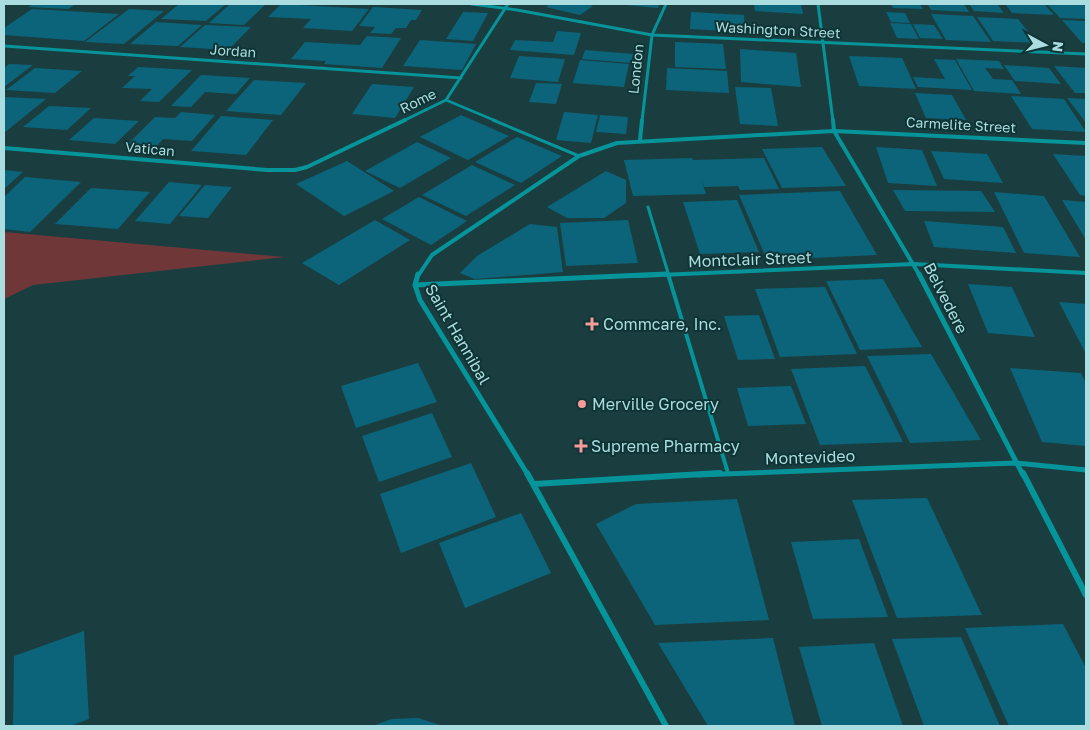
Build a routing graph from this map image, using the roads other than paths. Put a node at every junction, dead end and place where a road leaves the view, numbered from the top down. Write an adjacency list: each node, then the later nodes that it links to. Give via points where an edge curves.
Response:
1 (472, 4): 4 (street, Washington Street)
2 (666, 4): 5 (street, London)
3 (818, 4): 6 (street, Belvedere)
4 (508, 5): 5 (street, Washington Street, via 603,28); 9 (street, Rome)
5 (652, 34): 6 (street, Washington Street); 12 (street, London)
6 (822, 42): 8 (street, Washington Street); 11 (street, Belvedere)
7 (4, 46): 9 (street, Jordan)
8 (1086, 54)
9 (460, 78): 10 (street, Rome)
10 (446, 100): 15 (lane); 16 (street, Rome, via 318,163)
11 (834, 131): 12 (street, Saint Hannibal); 13 (street, Carmelite Street); 18 (street, Belvedere)
12 (640, 140): 15 (street, Saint Hannibal, via 617,143)
13 (1086, 143)
14 (4, 148): 16 (street, Vatican)
15 (579, 156): 21 (street, Saint Hannibal, via 432,255 418,274)
16 (295, 170)
17 (648, 207): 20 (lane)
18 (914, 264): 19 (street, Montclair Street); 20 (street, Montclair Street); 22 (street, Belvedere)
19 (1086, 273)
20 (667, 274): 21 (street, Montclair Street); 24 (lane)
21 (415, 285): 25 (street, Saint Hannibal, via 420,300)
22 (1016, 463): 23 (street, Montevideo); 24 (street, Montevideo); 26 (street, Belvedere)
23 (1086, 470)
24 (728, 473): 25 (street, Montevideo)
25 (534, 484): 27 (street, Saint Hannibal)
26 (1086, 595)
27 (666, 726)

